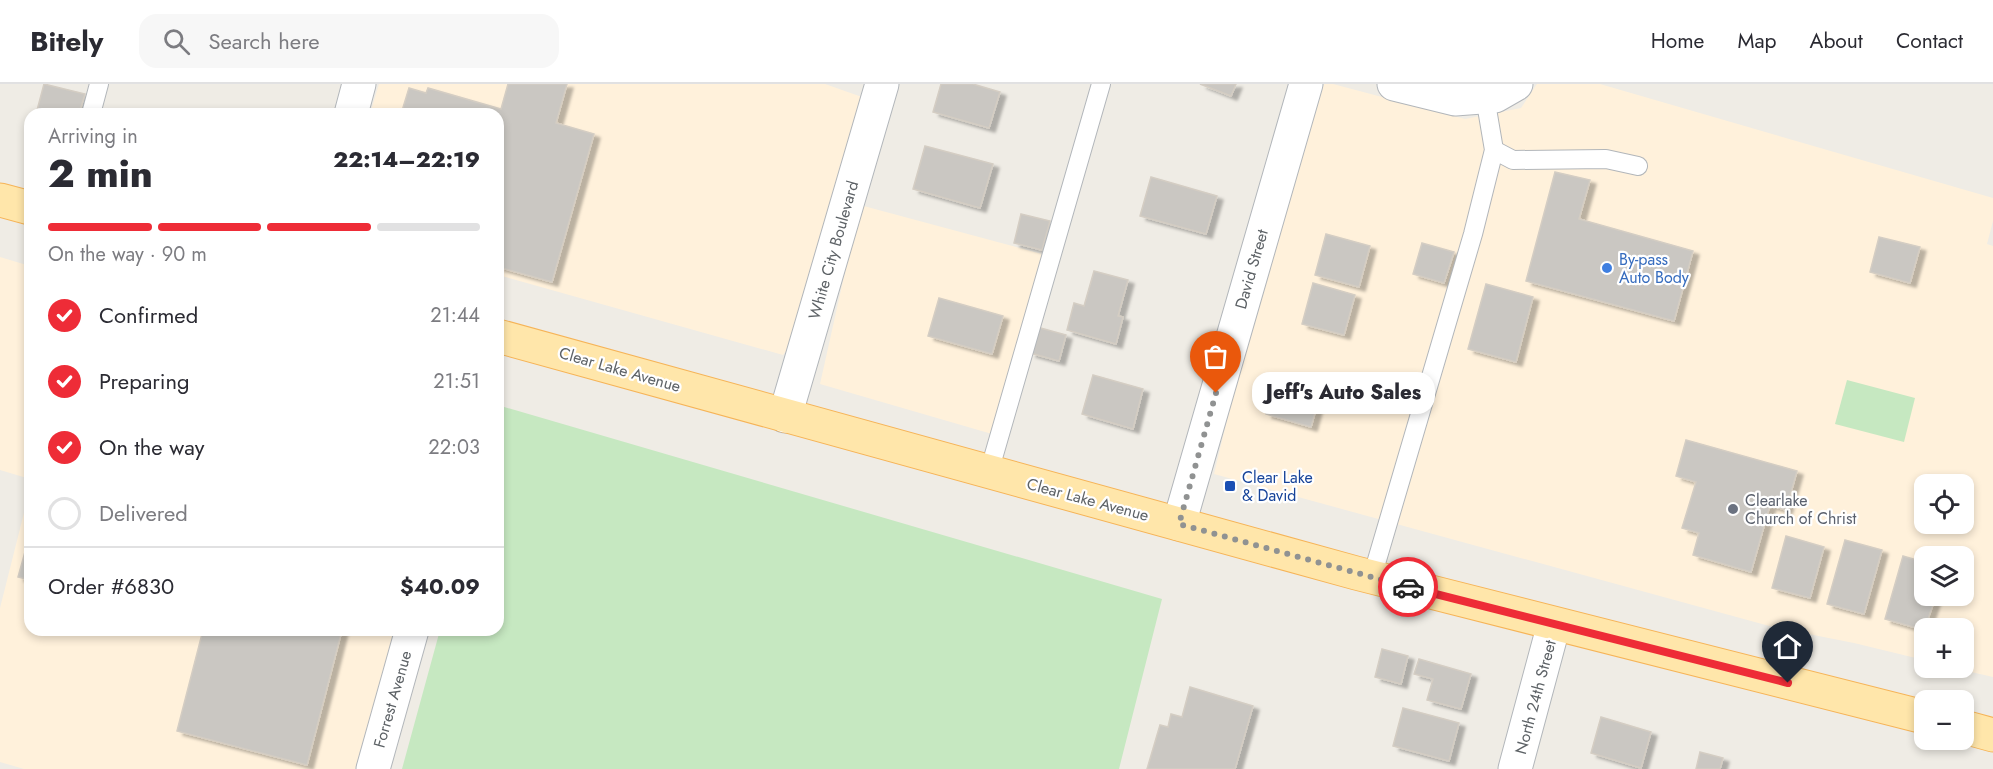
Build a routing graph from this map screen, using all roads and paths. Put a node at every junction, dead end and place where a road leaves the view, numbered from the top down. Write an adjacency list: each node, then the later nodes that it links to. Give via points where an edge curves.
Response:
1 (99, 84): 9 (lane)
2 (359, 84): 10 (street)
3 (882, 84): 16 (street, White City Boulevard)
4 (1101, 84): 17 (lane)
5 (1306, 84): 18 (street, David Street)
6 (1394, 84): 8 (street, via 1455,99)
7 (1516, 84): 8 (street, via 1496,96)
8 (1485, 97): 11 (lane)
9 (93, 108)
10 (353, 108)
11 (1494, 150): 12 (lane, via 1513,160 1606,159); 19 (lane)
12 (1638, 166)
13 (0, 200): 14 (main road)
14 (24, 206)
15 (504, 339): 16 (main road, Clear Lake Avenue)
16 (785, 416): 17 (main road, Clear Lake Avenue)
17 (989, 472): 18 (main road, Clear Lake Avenue)
18 (1179, 524): 19 (main road, Clear Lake Avenue)
19 (1372, 577): 20 (main road, Clear Lake Avenue)
20 (1554, 624): 22 (main road, Clear Lake Avenue); 26 (street, North 24th Street)
21 (410, 636): 25 (street, Forrest Avenue)
22 (1914, 714)
23 (1974, 730): 24 (main road)
24 (1993, 735)
25 (373, 769)
26 (1515, 769)

